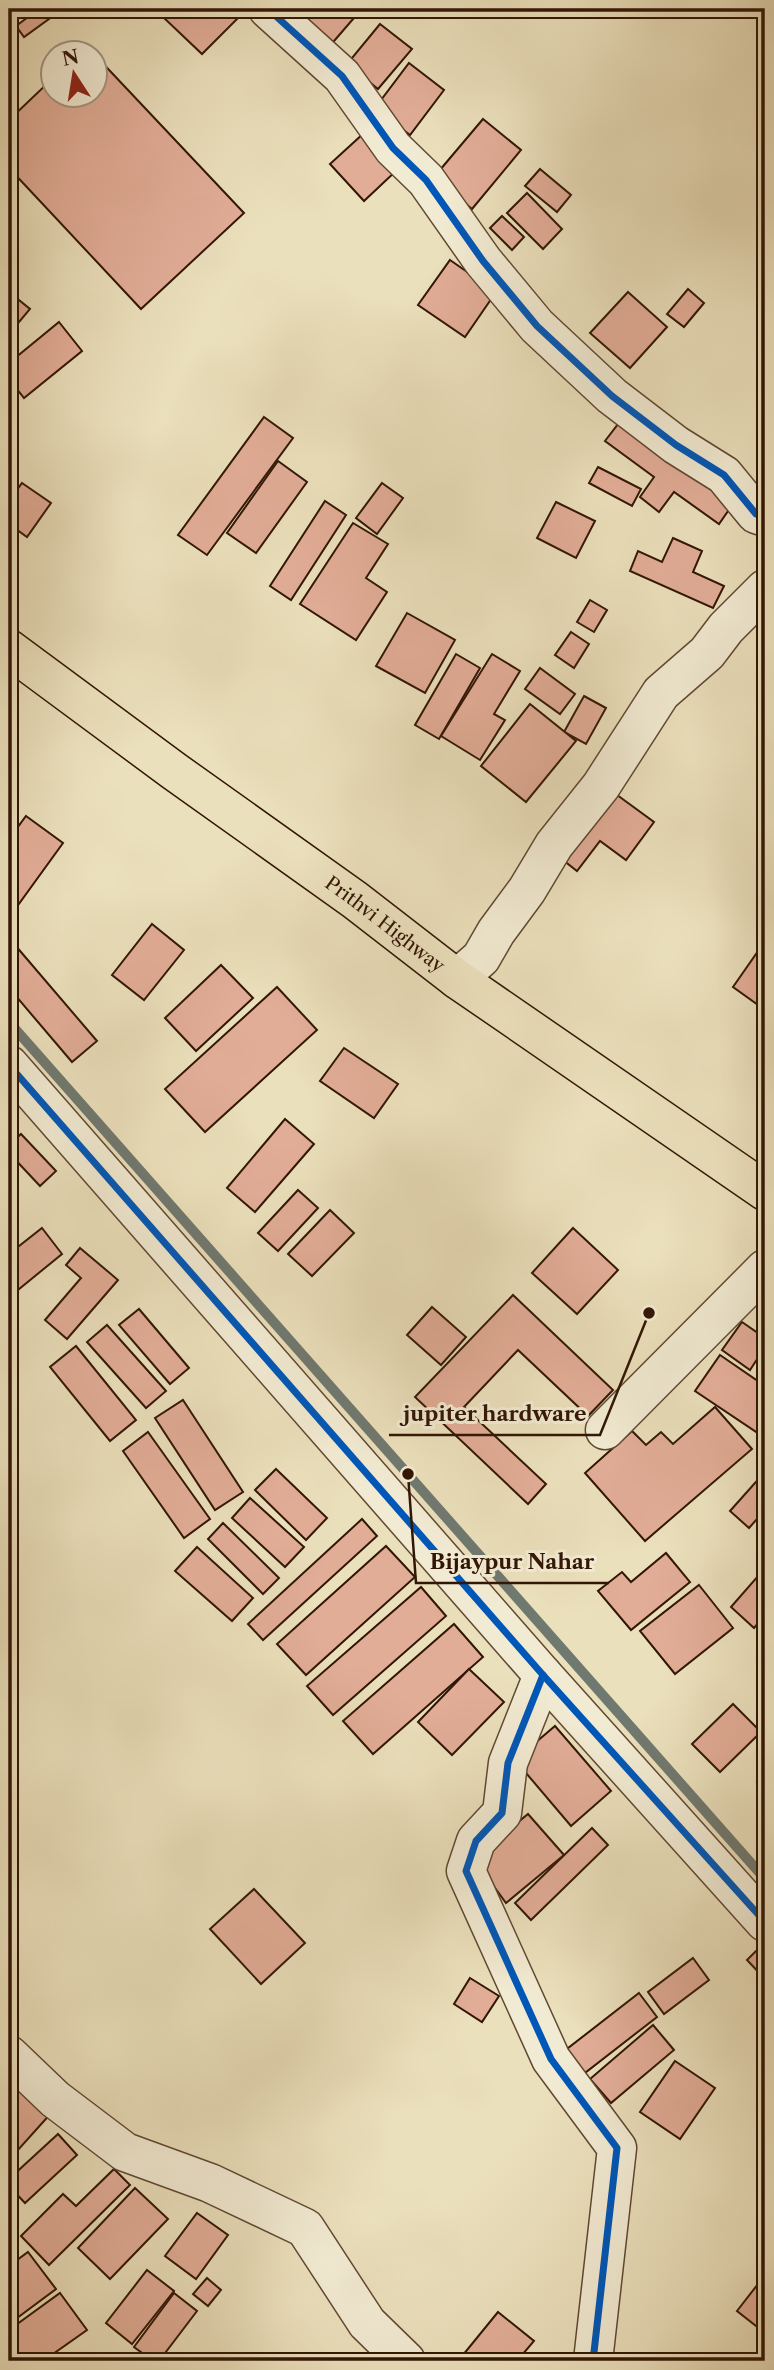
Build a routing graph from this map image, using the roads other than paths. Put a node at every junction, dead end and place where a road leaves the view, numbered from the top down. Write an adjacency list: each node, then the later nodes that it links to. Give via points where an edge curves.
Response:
1 (268, 9): 2 (street, via 342,76 393,148 426,180 483,261 537,326 612,396 723,475 756,514)
2 (765, 517)
3 (765, 589): 5 (street, via 707,653 661,693 481,958)
4 (9, 649): 5 (highway, Prithvi Highway)
5 (457, 979): 7 (highway, Prithvi Highway)
6 (9, 1065): 10 (street)
7 (765, 1191)
8 (765, 1269): 9 (street)
9 (605, 1430)
10 (543, 1675): 11 (street); 14 (street, via 508,1763 502,1813 476,1841 466,1871 551,2059 617,2148)
11 (765, 1922)
12 (9, 2055): 13 (street, via 55,2099 125,2152 210,2183 304,2228 367,2323)
13 (406, 2361)
14 (593, 2361)

